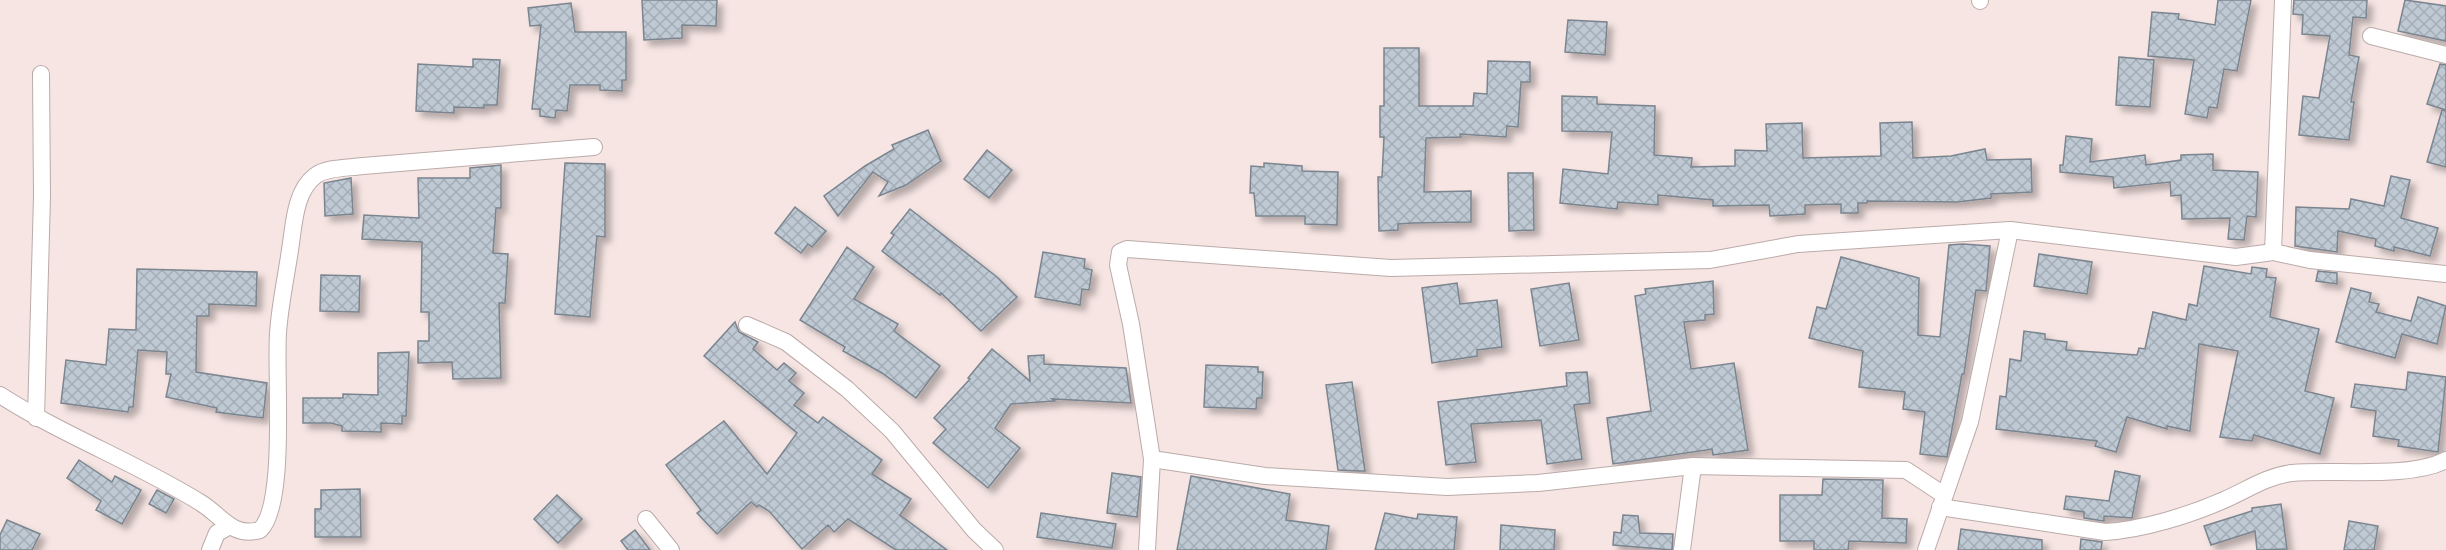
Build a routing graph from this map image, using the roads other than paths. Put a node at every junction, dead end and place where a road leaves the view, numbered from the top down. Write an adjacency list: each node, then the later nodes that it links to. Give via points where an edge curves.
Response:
1 (2283, 0): 7 (street)
2 (2372, 36): 3 (street)
3 (2446, 55)
4 (41, 74): 11 (street)
5 (594, 147): 17 (street, via 363,166 316,174 298,202 278,334 279,401 269,516 265,526 255,532)
6 (2010, 230): 7 (street, via 2236,257); 12 (street, via 1798,244 1710,260 1391,268 1122,250 1118,265); 15 (street, via 1971,422)
7 (2273, 252): 8 (street, via 2310,260)
8 (2446, 274)
9 (747, 325): 20 (street, via 786,342 854,396 892,431)
10 (0, 395): 11 (street)
11 (36, 418): 17 (street, via 203,504)
12 (1152, 459): 14 (street, via 1265,476 1447,487 1538,483); 21 (street)
13 (2446, 460): 15 (street, via 2416,469 2292,473 2267,478 2222,501 2123,531 2105,532)
14 (1693, 466): 15 (street, via 1906,470); 22 (street)
15 (1942, 501): 23 (street)
16 (646, 519): 19 (street)
17 (228, 527): 18 (street, via 218,533)
18 (210, 550)
19 (671, 550)
20 (995, 550)
21 (1147, 550)
22 (1682, 550)
23 (1926, 550)

